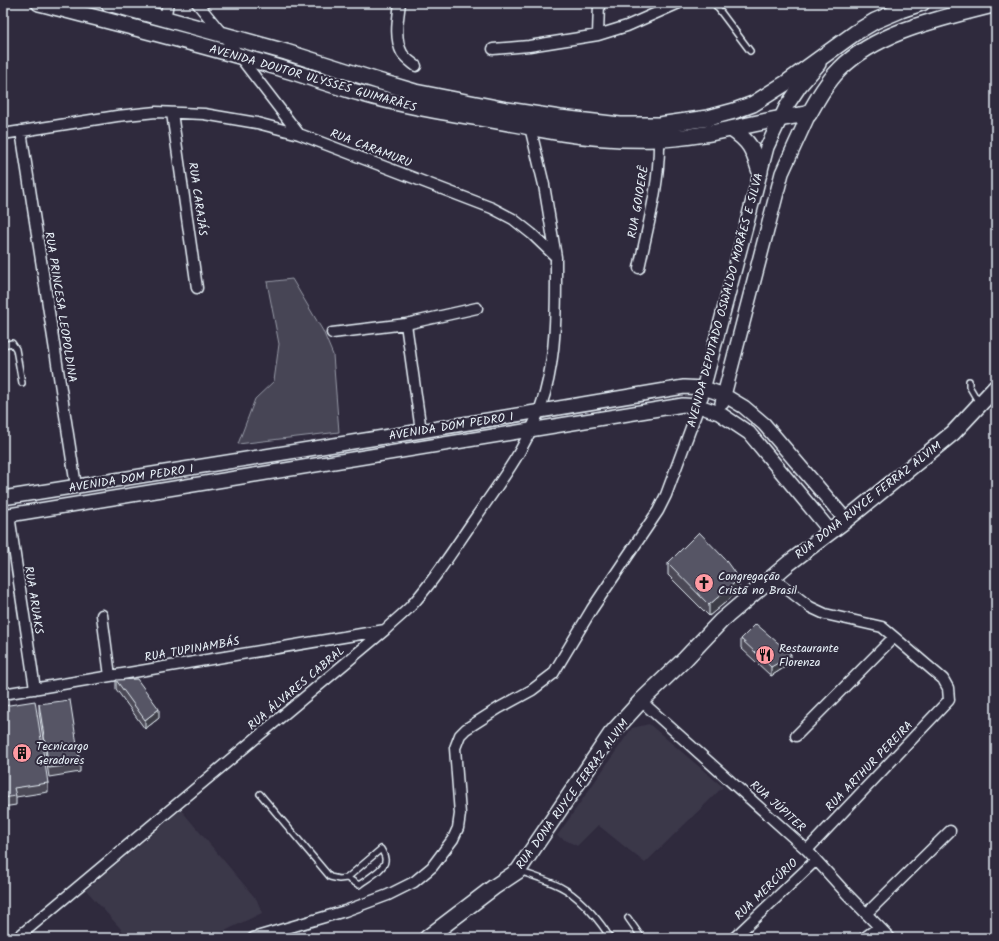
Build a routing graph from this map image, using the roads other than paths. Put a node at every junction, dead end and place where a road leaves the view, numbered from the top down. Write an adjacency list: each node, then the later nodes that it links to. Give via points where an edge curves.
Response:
1 (39, 3): 11 (main road, AVENIDA DOUTOR ULYSSES GUIMARÃES)
2 (108, 3): 12 (main road, AVENIDA DOUTOR ULYSSES GUIMARÃES)
3 (168, 3): 12 (street)
4 (196, 3): 13 (street)
5 (400, 3): 19 (street, via 398,41 403,54)
6 (599, 3): 14 (street)
7 (679, 3): 14 (street, via 627,26)
8 (714, 3): 16 (lane)
9 (922, 3): 17 (main road, AVENIDA DOUTOR ULYSSES GUIMARÃES, via 875,21)
10 (996, 4): 21 (main road, via 936,20 884,39 863,50 840,69 824,88)
11 (78, 13): 12 (main road, via 85,11 158,30 163,26); 18 (main road, AVENIDA DOUTOR ULYSSES GUIMARÃES)
12 (165, 18): 13 (main road, AVENIDA DOUTOR ULYSSES GUIMARÃES)
13 (223, 35): 17 (main road, AVENIDA DOUTOR ULYSSES GUIMARÃES, via 415,92 507,110 620,125 659,125 708,118 734,111 752,104); 18 (street)
14 (598, 35): 15 (street)
15 (493, 49)
16 (750, 51)
17 (826, 55): 22 (street, AVENIDA DOUTOR ULYSSES GUIMARÃES, via 800,86)
18 (240, 57): 23 (main road, AVENIDA DOUTOR ULYSSES GUIMARÃES, via 359,93 448,114); 27 (street)
19 (416, 66)
20 (172, 113): 25 (street, RUA CARAMURU, via 117,116); 27 (street, RUA CARAMURU, via 204,114 257,123); 32 (street, RUA CARAJÁS)
21 (809, 114): 22 (main road, AVENIDA DOUTOR ULYSSES GUIMARÃES); 41 (street, AVENIDA DEPUTADO OSWALDO MORÃES E SILVA, via 782,173)
22 (780, 117): 24 (main road, AVENIDA DOUTOR ULYSSES GUIMARÃES); 29 (street, AVENIDA DEPUTADO OSWALDO MORÃES E SILVA)
23 (530, 127): 28 (main road, AVENIDA DOUTOR ULYSSES GUIMARÃES, via 594,137); 30 (street, via 544,185)
24 (731, 129): 28 (main road, AVENIDA DOUTOR ULYSSES GUIMARÃES); 29 (main road, via 744,138 751,147)
25 (21, 131): 26 (street, RUA CARAMURU); 49 (street, RUA PRINCESA LEOPOLDINA)
26 (3, 134)
27 (299, 134): 30 (street, RUA CARAMURU, via 492,208 513,219)
28 (659, 140): 31 (street, RUA GOIOERÊ, via 657,179)
29 (760, 172): 40 (street, AVENIDA DEPUTADO OSWALDO MORÃES E SILVA)
30 (556, 257): 44 (street, via 556,306 552,351)
31 (639, 268)
32 (197, 288)
33 (477, 308): 34 (street)
34 (406, 324): 35 (street); 47 (street)
35 (332, 333)
36 (3, 344): 38 (lane, via 12,343 16,349)
37 (969, 381): 42 (lane, via 969,386)
38 (22, 383)
39 (996, 387): 42 (main road, RUA DONA RUYCE FERRAZ ALVIM)
40 (704, 388): 41 (street, AVENIDA DOM PEDRO I); 43 (street, AVENIDA DEPUTADO OSWALDO MORÃES E SILVA); 44 (street, AVENIDA DOM PEDRO I, via 684,387)
41 (724, 395): 45 (street, AVENIDA DEPUTADO OSWALDO MORÃES E SILVA); 53 (street, AVENIDA DOM PEDRO I, via 744,406 764,424)
42 (980, 404): 53 (main road, RUA DONA RUYCE FERRAZ ALVIM, via 953,433)
43 (699, 406): 45 (street, AVENIDA DOM PEDRO I); 46 (street, AVENIDA DOM PEDRO I, via 683,405); 74 (street, AVENIDA DEPUTADO OSWALDO MORÃES E SILVA, via 658,511 592,609 553,674 460,735 454,748 460,814 458,828 453,840 432,867 414,882 388,895)
44 (539, 411): 46 (street, RUA ÁLVARES CABRAL); 47 (street, AVENIDA DOM PEDRO I)
45 (719, 413): 54 (street, AVENIDA DOM PEDRO I, via 749,433)
46 (532, 430): 50 (street, AVENIDA DOM PEDRO I); 57 (street, RUA ÁLVARES CABRAL, via 513,463 434,577 409,607)
47 (421, 431): 48 (street, AVENIDA DOM PEDRO I)
48 (172, 471): 49 (street, AVENIDA DOM PEDRO I); 50 (street)
49 (76, 486): 51 (street, AVENIDA DOM PEDRO I)
50 (176, 488): 52 (street, AVENIDA DOM PEDRO I)
51 (3, 498)
52 (6, 515): 60 (street, RUA ARUAKS)
53 (846, 520): 54 (main road, RUA DONA RUYCE FERRAZ ALVIM)
54 (831, 532): 55 (main road, RUA DONA RUYCE FERRAZ ALVIM)
55 (773, 578): 58 (street, via 810,607 825,614 882,628); 62 (main road, RUA DONA RUYCE FERRAZ ALVIM, via 721,621)
56 (102, 615): 59 (street)
57 (385, 630): 59 (street, RUA TUPINAMBÁS); 73 (street, RUA ÁLVARES CABRAL)
58 (894, 637): 63 (street); 66 (street, RUA ARTHUR PEREIRA, via 943,679 948,688 949,700)
59 (110, 676): 60 (street, RUA TUPINAMBÁS)
60 (35, 689): 61 (street, RUA TUPINAMBÁS)
61 (3, 694)
62 (642, 701): 66 (street, RUA JÚPITER); 68 (main road, RUA DONA RUYCE FERRAZ ALVIM, via 612,734)
63 (796, 736)
64 (260, 794): 69 (lane, via 330,877)
65 (950, 831): 70 (street)
66 (807, 850): 67 (street, RUA JÚPITER)
67 (816, 860): 70 (street, RUA JÚPITER); 78 (street, RUA MERCÚRIO)
68 (518, 870): 75 (main road, RUA DONA RUYCE FERRAZ ALVIM); 76 (lane, via 557,885 574,895 604,927)
69 (348, 878): 69 (lane, via 370,858 381,849 386,860 384,866 359,885)
70 (866, 914): 72 (street, RUA JÚPITER)
71 (628, 918): 77 (lane)
72 (879, 927): 79 (street); 80 (street, RUA JÚPITER)
73 (17, 938)
74 (253, 938)
75 (427, 938)
76 (610, 938)
77 (642, 938)
78 (734, 938)
79 (864, 938)
80 (890, 938)

